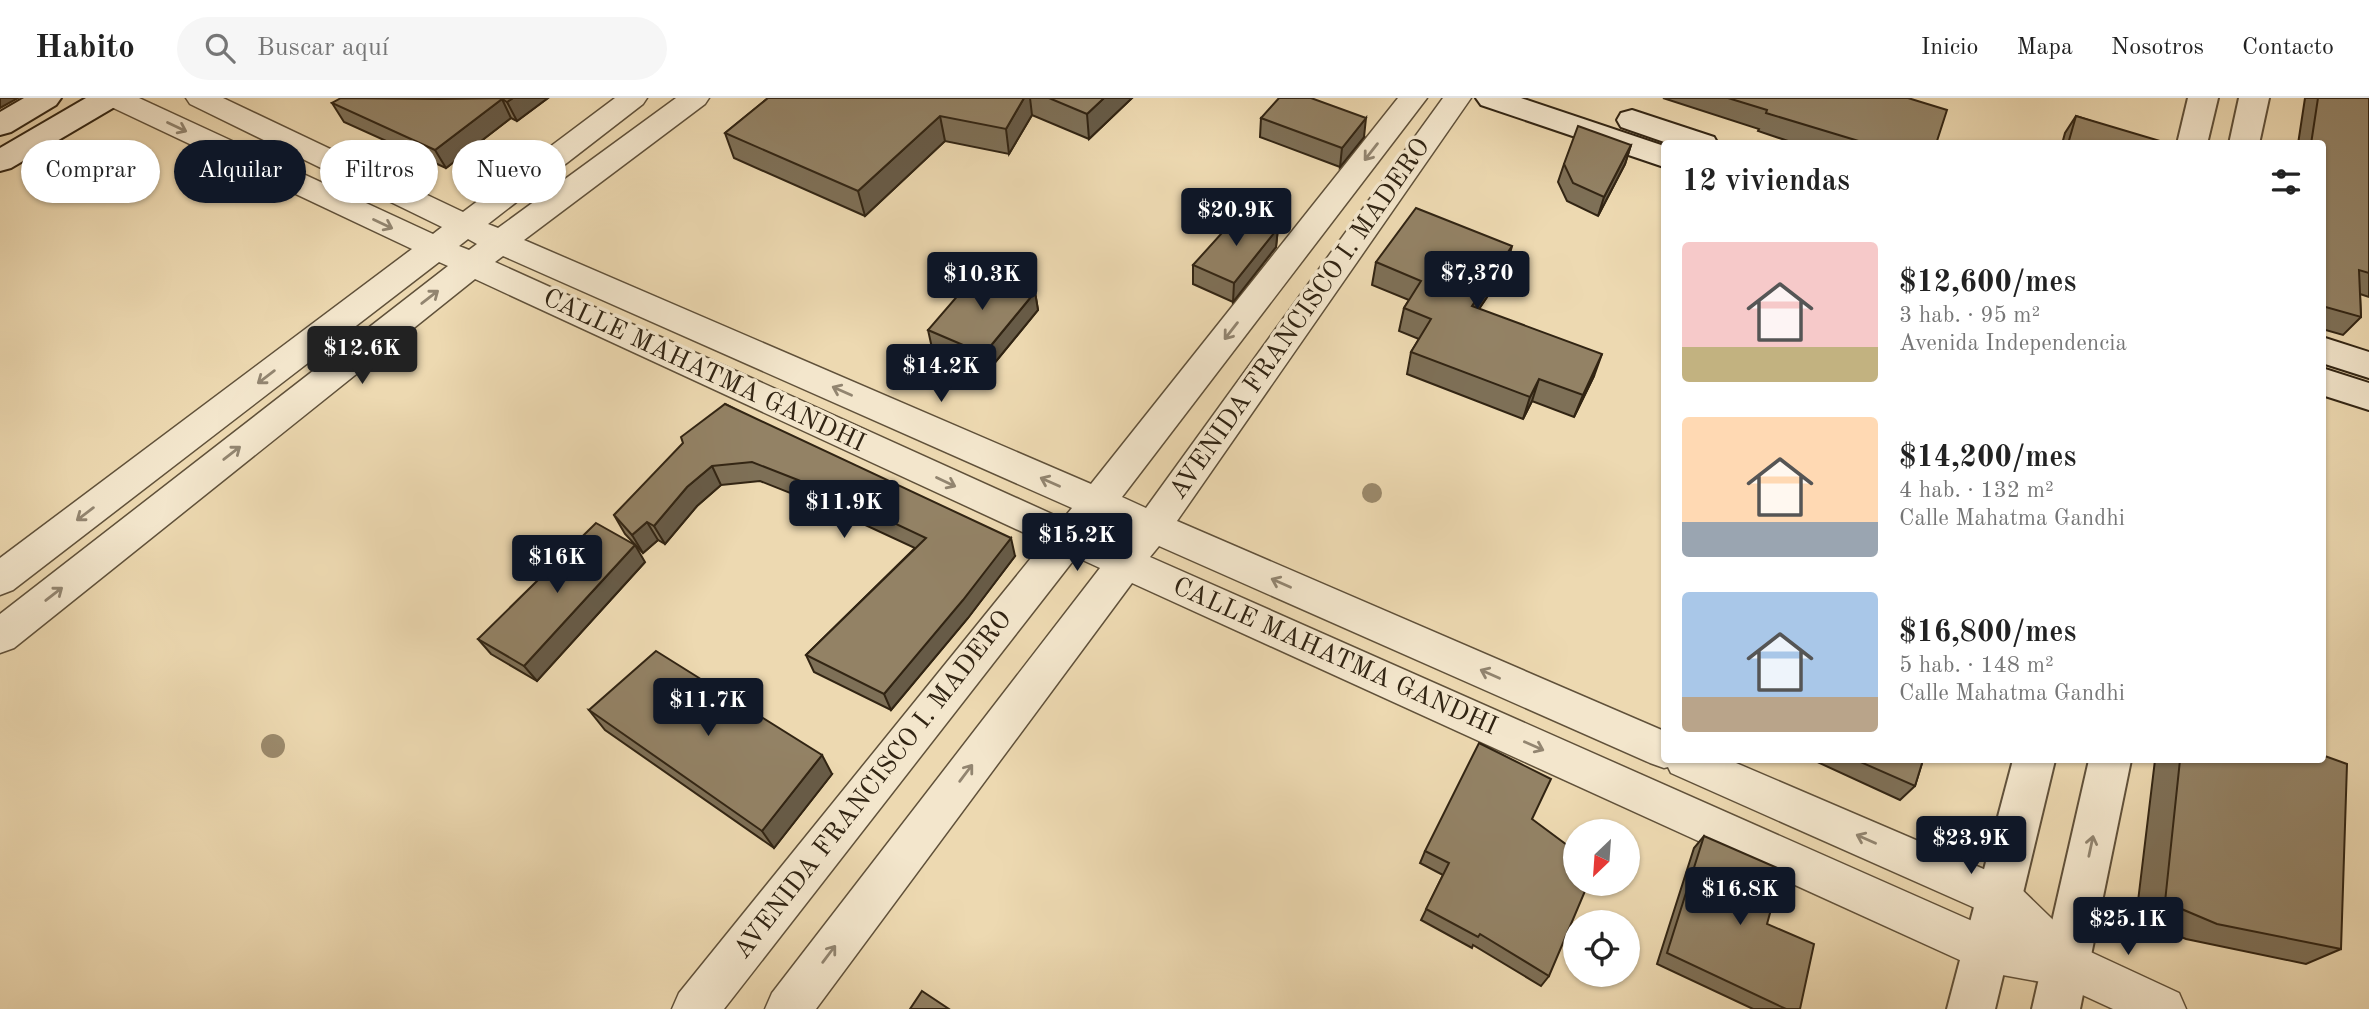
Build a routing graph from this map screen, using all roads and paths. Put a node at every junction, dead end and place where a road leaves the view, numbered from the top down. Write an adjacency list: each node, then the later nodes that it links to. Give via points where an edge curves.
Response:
1 (46, 98): 13 (main road)
2 (108, 98): 18 (main road)
3 (115, 98): 21 (street, CALLE MAHATMA GANDHI, one-way to 21)
4 (200, 98): 19 (street, CALLE MAHATMA GANDHI)
5 (633, 98): 19 (street)
6 (695, 98): 20 (street)
7 (1413, 98): 27 (street, AVENIDA FRANCISCO I. MADERO, one-way to 27)
8 (1457, 98): 28 (street, AVENIDA FRANCISCO I. MADERO)
9 (1490, 98): 17 (main road)
10 (1567, 98): 14 (main road)
11 (2203, 98): 15 (main road)
12 (2254, 98): 16 (main road)
13 (0, 125)
14 (1691, 140)
15 (2193, 140)
16 (2245, 140)
17 (1661, 156)
18 (0, 162)
19 (465, 224): 20 (street, CALLE MAHATMA GANDHI); 21 (street)
20 (500, 242): 22 (street); 27 (street, CALLE MAHATMA GANDHI, one-way to 20)
21 (435, 249): 22 (street, CALLE MAHATMA GANDHI); 31 (street, one-way to 31)
22 (472, 265): 29 (street, CALLE MAHATMA GANDHI, one-way to 29); 32 (street, one-way to 22)
23 (2326, 351): 24 (main road)
24 (2369, 365)
25 (2326, 382): 26 (main road)
26 (2369, 397)
27 (1097, 503): 28 (street, CALLE MAHATMA GANDHI); 29 (street, AVENIDA FRANCISCO I. MADERO)
28 (1153, 526): 30 (street, AVENIDA FRANCISCO I. MADERO); 33 (street, CALLE MAHATMA GANDHI, one-way to 28)
29 (1069, 538): 30 (street, CALLE MAHATMA GANDHI); 40 (street, AVENIDA FRANCISCO I. MADERO)
30 (1125, 562): 38 (street, CALLE MAHATMA GANDHI, one-way to 38); 41 (street, AVENIDA FRANCISCO I. MADERO, one-way to 30)
31 (0, 579)
32 (0, 636)
33 (1661, 750)
34 (1692, 763): 37 (street, CALLE MAHATMA GANDHI, one-way to 34)
35 (2033, 763): 37 (main road)
36 (2109, 763): 39 (main road, one-way to 36)
37 (1999, 897): 38 (main road); 39 (street, CALLE MAHATMA GANDHI)
38 (1986, 950): 39 (street, CALLE MAHATMA GANDHI); 42 (main road)
39 (2066, 964): 43 (main road); 44 (street, CALLE MAHATMA GANDHI)
40 (695, 1009)
41 (788, 1009)
42 (1971, 1009)
43 (2056, 1009)
44 (2163, 1009)

